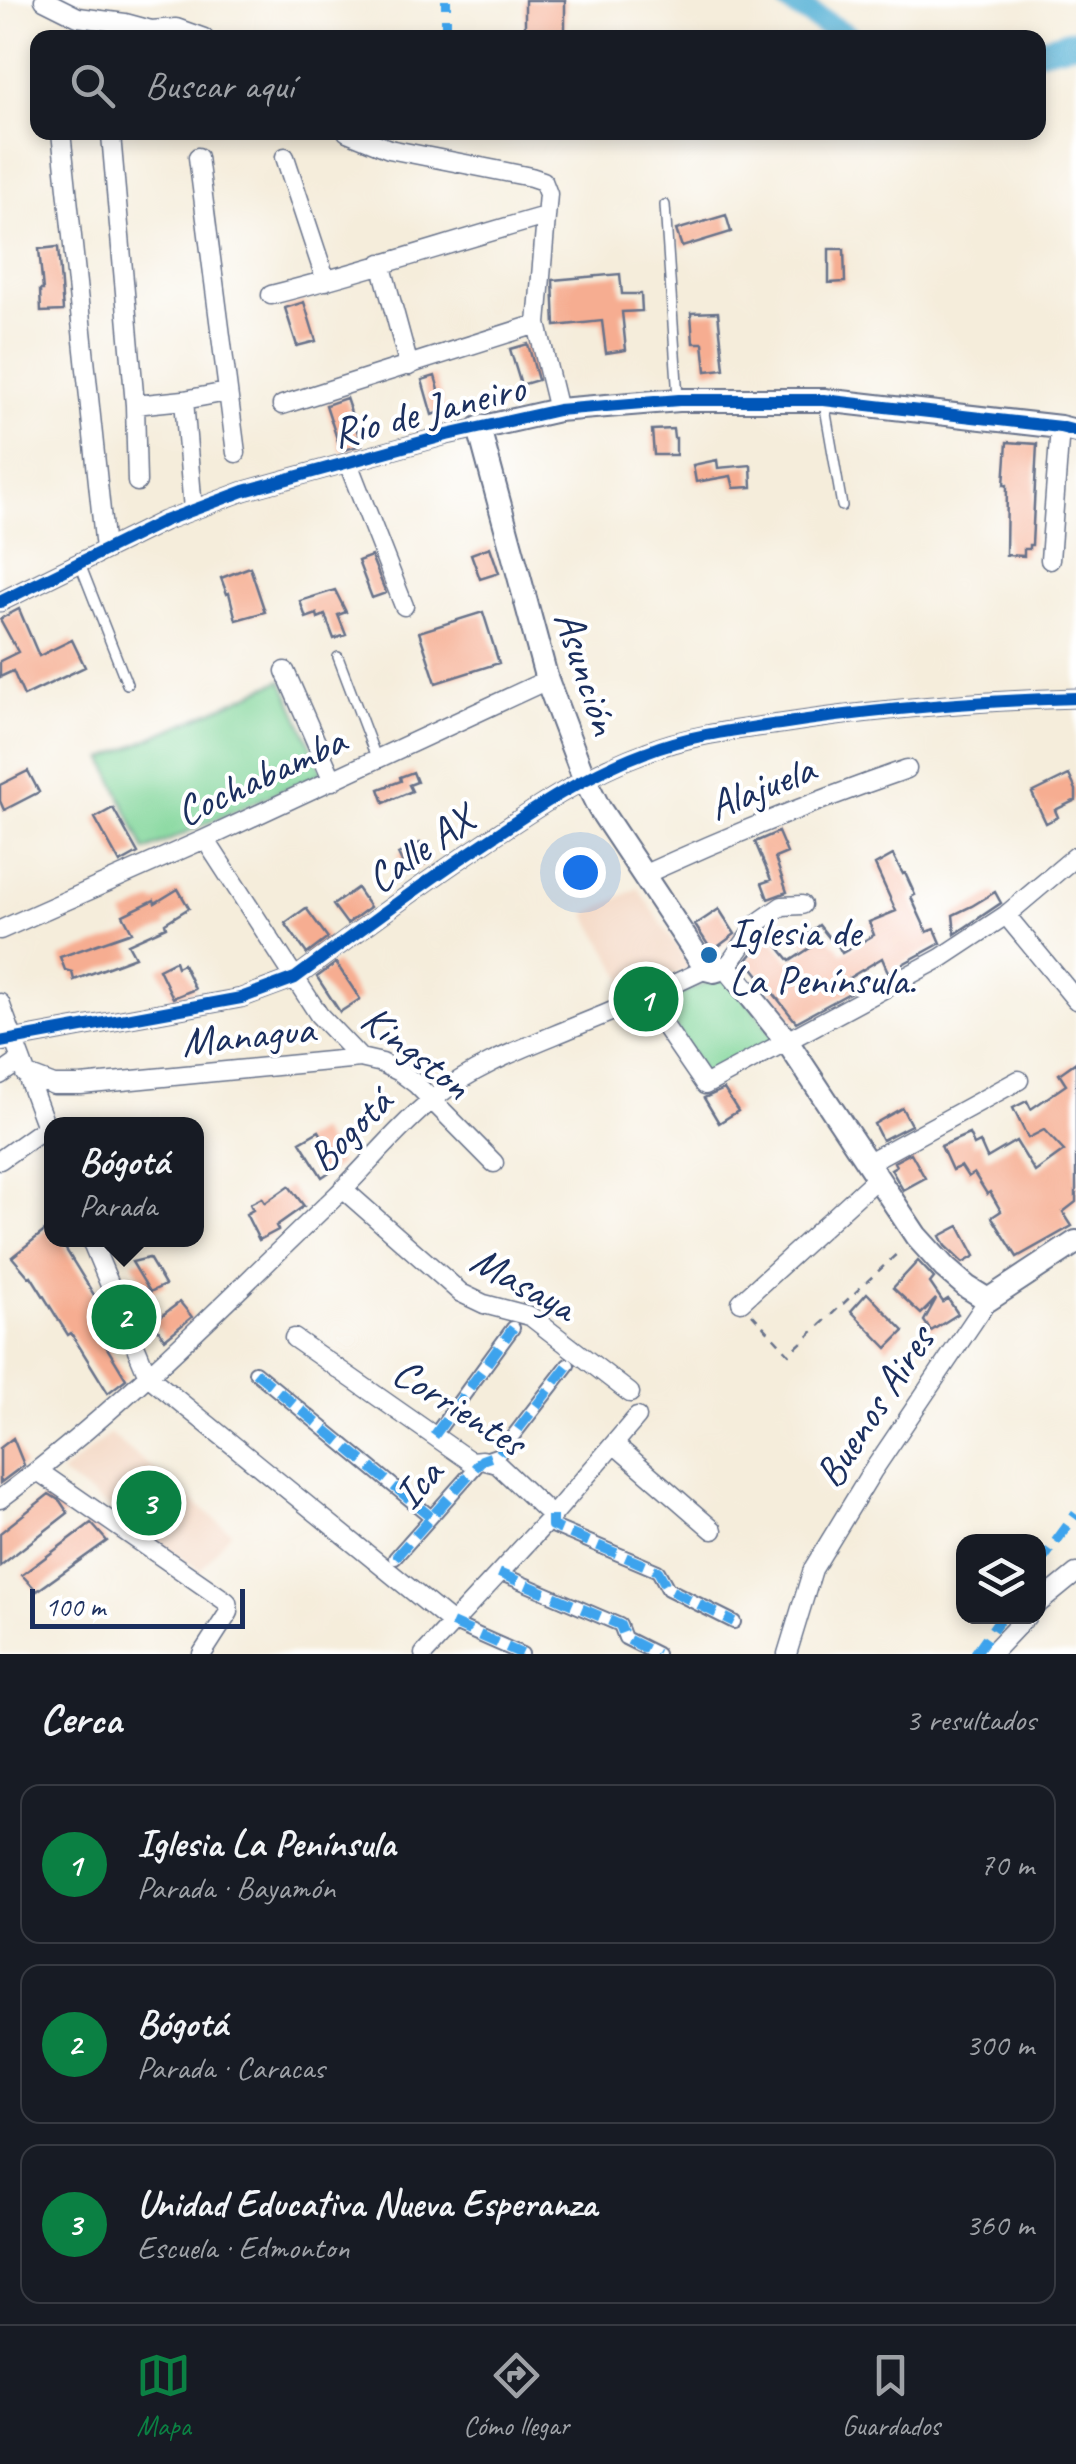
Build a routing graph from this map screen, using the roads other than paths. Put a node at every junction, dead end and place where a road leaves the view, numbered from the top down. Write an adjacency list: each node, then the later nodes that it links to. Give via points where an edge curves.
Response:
1 (44, 0): 3 (street, via 78,17)
2 (151, 30): 4 (street)
3 (151, 30)
4 (182, 30)
5 (62, 140): 31 (street)
6 (111, 140): 21 (street)
7 (366, 140): 11 (street, via 543,182)
8 (285, 157): 13 (street)
9 (198, 158): 17 (street)
10 (665, 205): 19 (lane)
11 (545, 216): 12 (street); 15 (street)
12 (381, 263): 13 (street); 16 (street)
13 (326, 281): 14 (street)
14 (271, 295)
15 (538, 324): 16 (street); 23 (street)
16 (409, 366): 22 (street)
17 (227, 392): 18 (street); 26 (street)
18 (184, 400): 21 (street); 30 (street)
19 (678, 400): 20 (street, Río de Janeiro); 23 (street, Río de Janeiro)
20 (824, 400): 25 (street, Río de Janeiro); 29 (lane)
21 (135, 405): 28 (street)
22 (282, 405)
23 (558, 410): 24 (street, Río de Janeiro)
24 (479, 428): 27 (street, Río de Janeiro); 38 (street, Asunción)
25 (1068, 429): 32 (street)
26 (236, 453)
27 (348, 462): 30 (street, Río de Janeiro); 35 (street)
28 (137, 482)
29 (842, 506)
30 (193, 510): 31 (street, Río de Janeiro)
31 (105, 548): 33 (street, Río de Janeiro)
32 (1050, 560)
33 (79, 561): 34 (street, Río de Janeiro); 39 (lane)
34 (0, 602)
35 (404, 606)
36 (338, 657): 41 (lane)
37 (285, 672): 44 (street)
38 (547, 680): 41 (street, Cochabamba); 43 (street, Asunción)
39 (127, 684)
40 (1076, 698): 43 (street, Calle AX, via 858,712 716,733 676,741)
41 (377, 760): 44 (street, Cochabamba)
42 (907, 769): 47 (street, Alajuela, via 746,828)
43 (584, 778): 47 (street, Asunción); 52 (street, Calle AX, via 410,892)
44 (333, 780): 45 (street, Cochabamba)
45 (205, 839): 50 (street, Cochabamba); 52 (street, Kingston)
46 (1076, 856): 49 (street)
47 (643, 875): 51 (street, Asunción)
48 (802, 905): 51 (street, Bogotá, via 782,906 759,922)
49 (1006, 915): 54 (street); 56 (street, via 942,958)
50 (0, 930)
51 (717, 968): 53 (street, Bogotá); 56 (street, Asunción)
52 (295, 978): 57 (street, Calle AX, via 241,998); 58 (street, Kingston, via 318,1015)
53 (646, 998): 56 (street, via 705,1084); 62 (street, Bogotá, via 498,1058)
54 (1076, 1000)
55 (0, 1003): 57 (street)
56 (786, 1040): 67 (street, Asunción)
57 (6, 1041): 59 (street)
58 (360, 1058): 59 (street, Managua, via 81,1085 54,1085); 62 (street, Kingston, via 400,1072)
59 (23, 1068): 60 (street); 63 (street)
60 (0, 1075)
61 (1019, 1080): 67 (street)
62 (432, 1100): 66 (street, Kingston); 68 (street, Bogotá)
63 (44, 1125)
64 (44, 1138): 65 (street)
65 (0, 1160)
66 (494, 1163)
67 (872, 1170): 71 (street, Asunción, via 916,1236); 72 (street)
68 (343, 1189): 77 (street, Bogotá); 78 (street, Masaya, via 461,1293 530,1316)
69 (1076, 1242): 71 (street, Buenos Aires)
70 (94, 1247): 77 (street)
71 (988, 1300): 99 (street, Buenos Aires, via 813,1569)
72 (741, 1302)
73 (513, 1328): 80 (street)
74 (294, 1338): 80 (street, Corrientes)
75 (568, 1365): 82 (street, Ica, via 500,1454)
76 (255, 1372): 85 (street)
77 (148, 1376): 83 (street, Bogotá); 93 (street)
78 (630, 1393)
79 (637, 1417): 81 (street)
80 (434, 1436): 82 (street, Corrientes, via 470,1460)
81 (614, 1444): 86 (street); 87 (street)
82 (482, 1460): 85 (street, Ica); 86 (street, Corrientes, via 498,1464)
83 (38, 1471): 84 (street, Bogotá); 95 (street, via 227,1602 229,1612)
84 (0, 1499)
85 (430, 1516): 88 (street, Ica)
86 (552, 1516): 89 (street); 92 (street, Corrientes, via 552,1526 658,1571 668,1589)
87 (714, 1530)
88 (394, 1558)
89 (499, 1573): 93 (street); 98 (street, via 620,1624 625,1638)
90 (1076, 1573): 91 (street)
91 (1046, 1597)
92 (734, 1622)
93 (452, 1624): 96 (street); 97 (street)
94 (1019, 1624): 100 (street)
95 (202, 1654)
96 (424, 1654)
97 (522, 1654)
98 (657, 1654)
99 (786, 1654)
100 (991, 1654)

